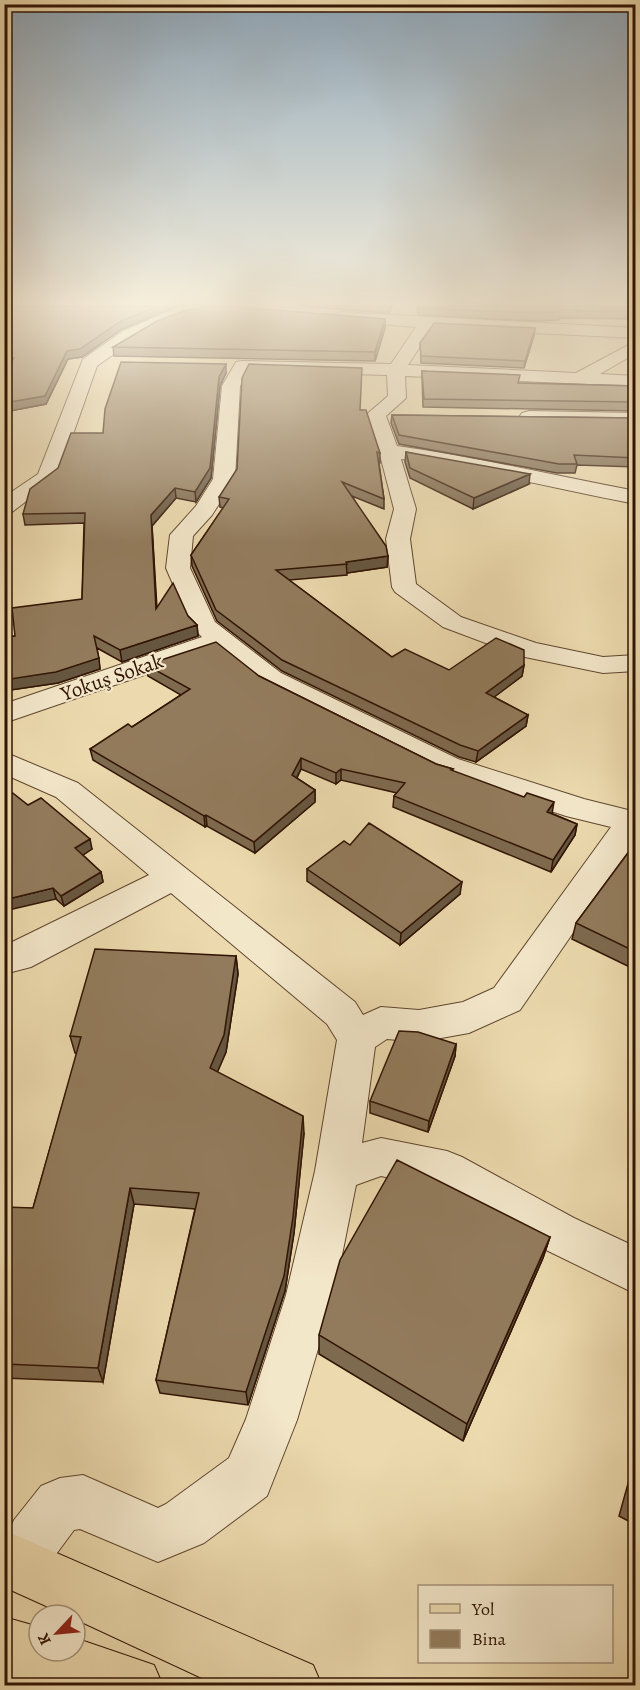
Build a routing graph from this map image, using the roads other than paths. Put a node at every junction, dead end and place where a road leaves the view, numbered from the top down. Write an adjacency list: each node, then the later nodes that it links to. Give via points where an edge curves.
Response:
1 (81, 385): 10 (street, via 47,477)
2 (231, 385): 11 (street, via 224,479 182,535 178,568 204,626)
3 (397, 385): 4 (street, via 397,398)
4 (376, 416): 5 (street); 8 (street)
5 (410, 416)
6 (514, 417): 7 (street)
7 (636, 419)
8 (389, 451): 9 (street, via 464,461); 12 (street, via 405,509 398,539 404,588 452,622 529,650 603,666)
9 (636, 498)
10 (4, 507)
11 (220, 640): 13 (street, Yokuş Sokak); 15 (street, via 271,679 447,766)
12 (636, 663)
13 (4, 714)
14 (4, 762): 16 (street, via 67,789)
15 (634, 822): 18 (street, via 507,999 470,1017 419,1026 381,1023)
16 (173, 877): 17 (street, via 18,957); 18 (street, via 340,1013)
17 (4, 960)
18 (357, 1039): 19 (street)
19 (337, 1171): 20 (street, via 381,1157 447,1171); 21 (street, via 310,1294 271,1420 248,1477 185,1524 158,1535 83,1502 60,1504)
20 (636, 1271)
21 (15, 1562): 24 (main road)
22 (4, 1646): 23 (main road)
23 (133, 1686)
24 (292, 1686)

